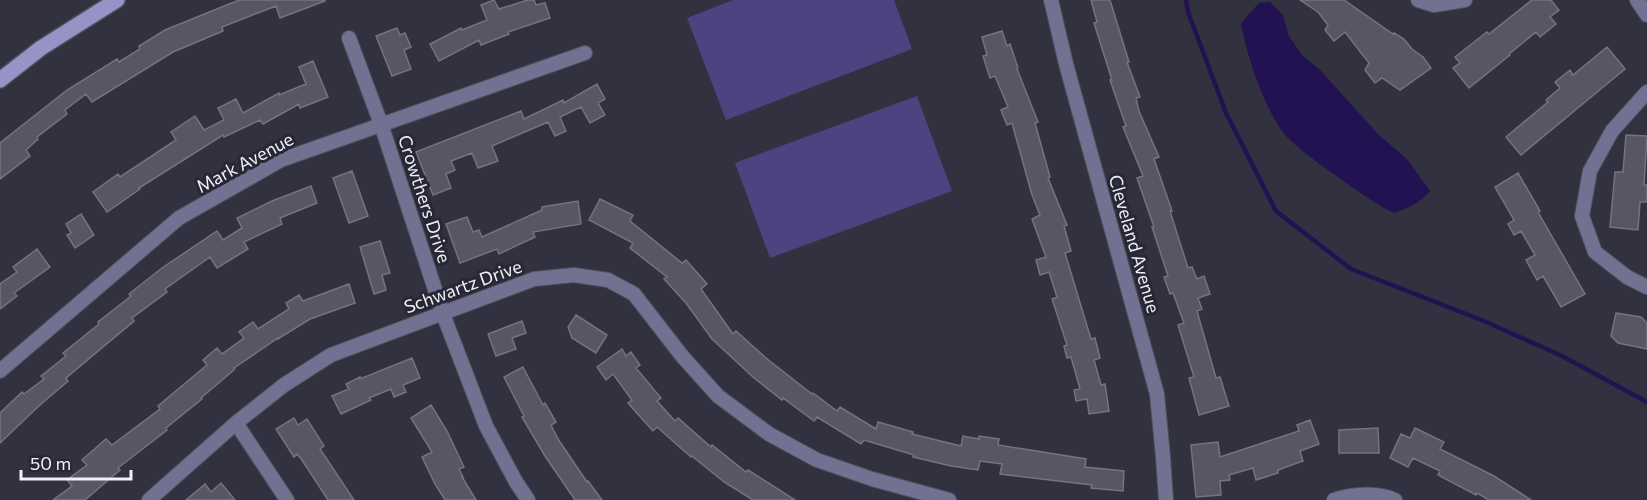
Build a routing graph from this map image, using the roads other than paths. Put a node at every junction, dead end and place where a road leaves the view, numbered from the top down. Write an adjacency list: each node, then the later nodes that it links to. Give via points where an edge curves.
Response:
1 (117, 0): 9 (main road, via 41,48)
2 (1051, 0): 20 (street, Cleveland Avenue, via 1157,394)
3 (1418, 0): 4 (street, via 1434,5)
4 (1465, 0)
5 (1637, 0): 6 (street)
6 (1647, 15)
7 (349, 38): 11 (street, Crowthers Drive)
8 (585, 53): 11 (street, Mark Avenue)
9 (0, 80)
10 (1647, 92): 12 (street, via 1612,131 1590,171 1582,216 1595,252)
11 (381, 124): 13 (street, Crowthers Drive); 14 (street, Mark Avenue, via 281,160 179,218)
12 (1647, 287)
13 (443, 314): 15 (street, Schwartz Drive, via 331,354); 18 (street, Crowthers Drive, via 486,426); 19 (street, Schwartz Drive, via 534,279 574,274 608,280 634,294 718,396 769,434 817,460)
14 (0, 370)
15 (236, 423): 16 (street, Schwartz Drive); 17 (street)
16 (149, 500)
17 (287, 500)
18 (528, 500)
19 (949, 500)
20 (1166, 500)
21 (1334, 500): 22 (street, via 1362,495)
22 (1395, 500)

